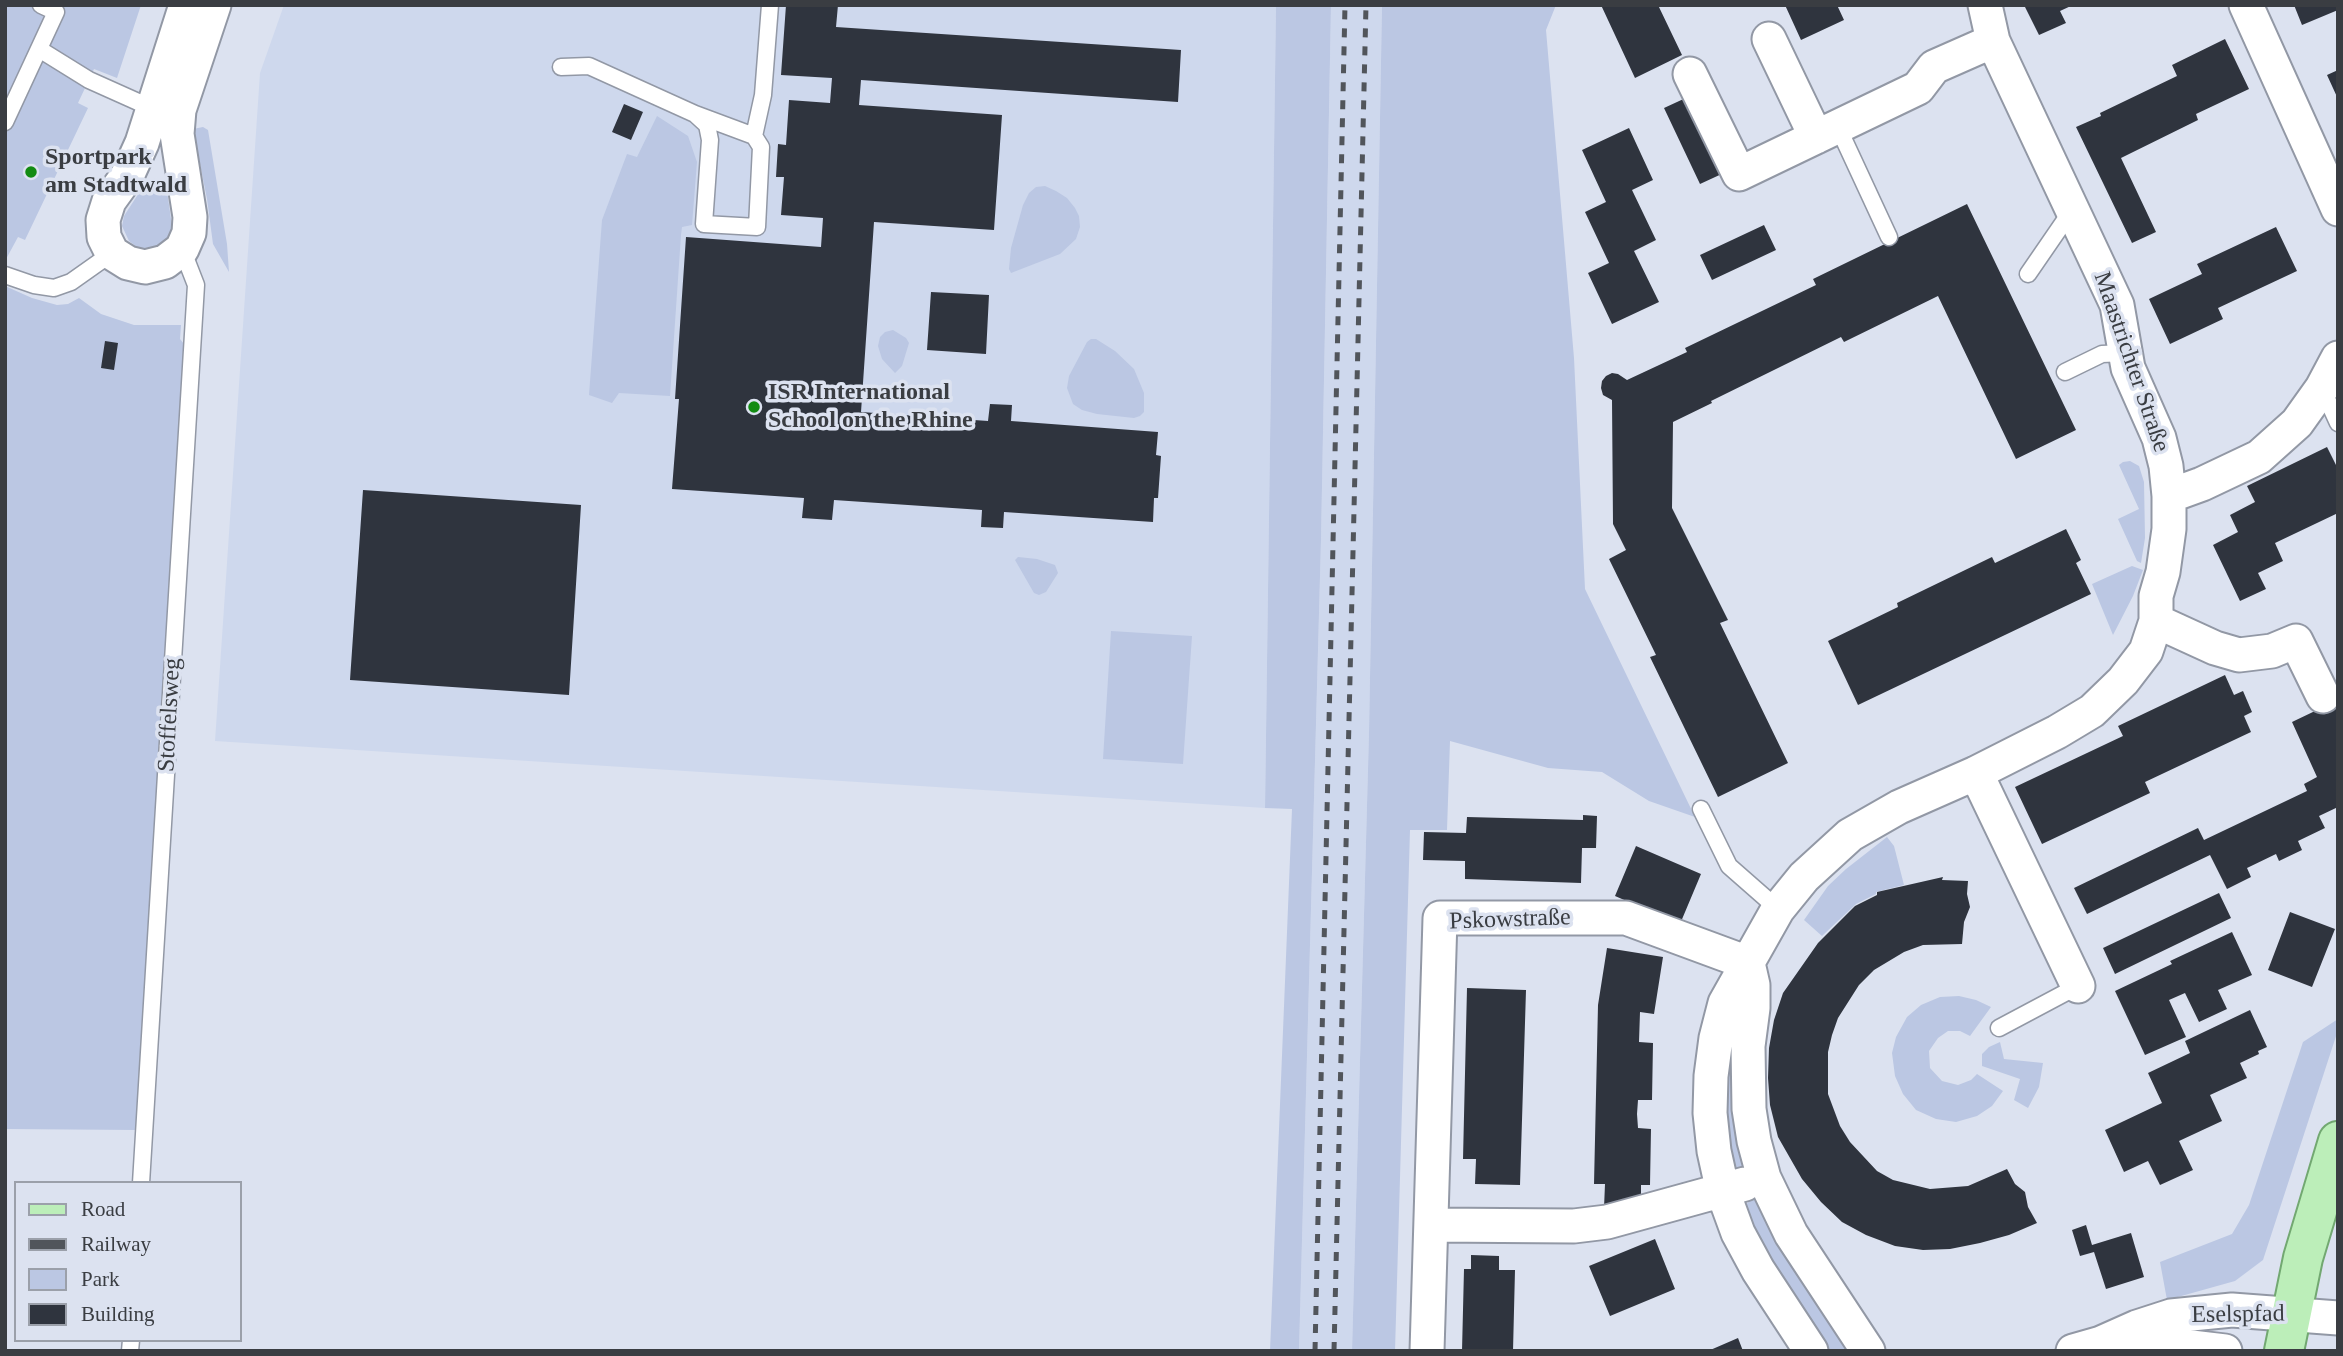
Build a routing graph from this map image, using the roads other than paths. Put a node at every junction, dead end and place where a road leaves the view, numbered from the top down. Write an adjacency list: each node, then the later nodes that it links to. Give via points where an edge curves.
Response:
1 (41, 5): 9 (lane, via 56,12)
2 (186, 5): 12 (street)
3 (214, 5): 12 (street)
4 (770, 5): 16 (lane, via 763,95)
5 (1984, 5): 8 (street, Maastrichter Straße)
6 (2246, 5): 17 (street)
7 (1769, 39): 15 (street)
8 (1993, 41): 15 (street, via 1934,67 1918,88); 18 (street, Maastrichter Straße)
9 (40, 49): 12 (lane, via 89,80); 14 (lane)
10 (561, 66): 13 (lane, via 589,66)
11 (1690, 74): 15 (street, via 1739,174)
12 (167, 110): 20 (street, via 177,134 190,217); 21 (street, via 109,201 103,220 104,237)
13 (695, 114): 16 (lane); 16 (lane, via 707,125 709,140 704,224 757,227 761,147)
14 (5, 122)
15 (1827, 132): 19 (lane, via 1866,187)
16 (754, 135)
17 (2338, 209)
18 (2072, 210): 22 (lane); 24 (street, Maastrichter Straße, via 2117,305)
19 (1889, 237)
20 (183, 249): 21 (street, via 165,262 145,267); 40 (lane, Stoffelsweg, via 196,285)
21 (112, 253): 23 (lane, via 71,282 54,288)
22 (2028, 274)
23 (5, 275)
24 (2125, 353): 26 (lane, via 2102,354); 29 (street, Maastrichter Straße, via 2139,412 2159,438)
25 (2338, 358): 27 (street)
26 (2065, 372)
27 (2322, 388): 28 (lane); 29 (street, via 2297,423 2259,457)
28 (2338, 423)
29 (2169, 496): 30 (street, Maastrichter Straße)
30 (2156, 621): 31 (street, via 2239,655 2272,651 2296,641); 32 (street, Maastrichter Straße, via 2146,650 2092,711)
31 (2322, 696)
32 (1976, 773): 34 (street, Maastrichter Straße, via 1850,835 1804,877); 36 (street)
33 (1701, 809): 34 (lane, via 1729,866)
34 (1778, 909): 35 (street, Maastrichter Straße)
35 (1748, 963): 39 (street, via 1753,985 1749,1110); 41 (street, Maastrichter Straße, via 1725,1003 1711,1076 1714,1152); 42 (street, Pskowstraße, via 1626,918 1440,918)
36 (2078, 986): 37 (lane)
37 (1999, 1028)
38 (2338, 1141): 43 (main road)
39 (1764, 1178): 41 (street); 48 (street, via 1791,1234)
40 (141, 1181)
41 (1723, 1192): 42 (street, via 1574,1226); 47 (street, Maastrichter Straße, via 1758,1270)
42 (1431, 1225): 46 (street, Pskowstraße)
43 (2291, 1313): 44 (street, Eselspfad); 45 (street, Eselspfad, via 2232,1310 2171,1316); 50 (main road)
44 (2338, 1318)
45 (2087, 1347): 49 (street, Eselspfad, via 2174,1345)
46 (1427, 1351)
47 (1811, 1351)
48 (1868, 1351)
49 (2225, 1351)
50 (2284, 1351)

